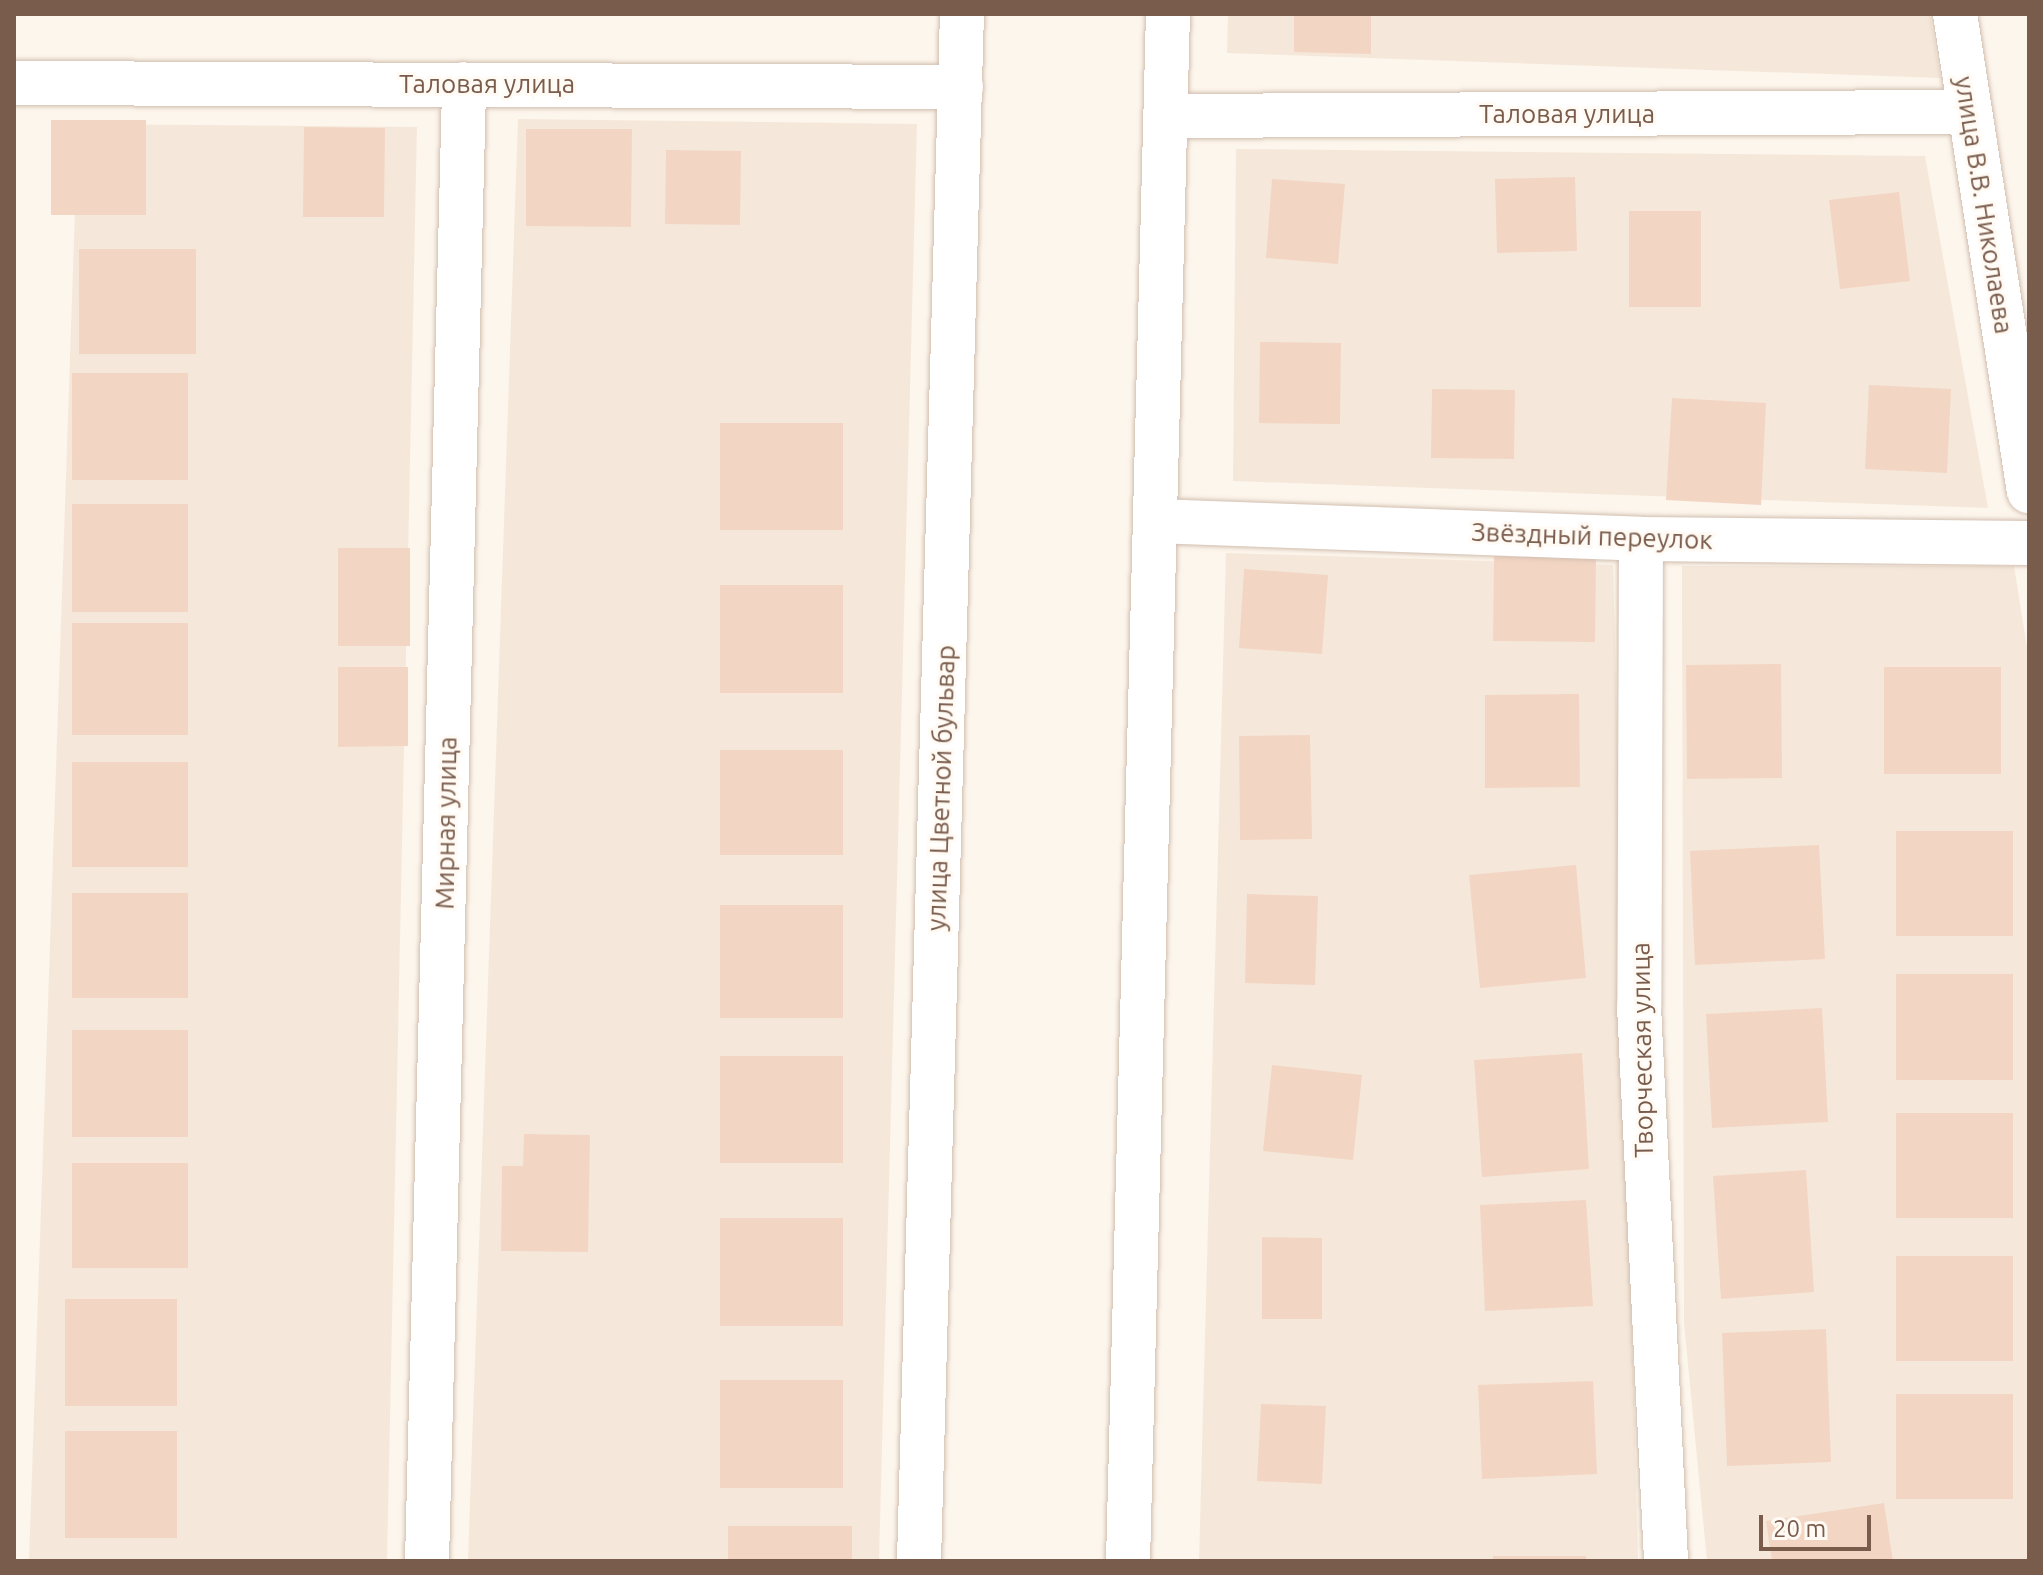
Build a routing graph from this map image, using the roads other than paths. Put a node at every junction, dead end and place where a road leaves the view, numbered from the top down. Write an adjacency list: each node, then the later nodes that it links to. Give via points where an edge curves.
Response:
1 (962, 14): 6 (street, улица Цветной бульвар)
2 (1168, 14): 8 (street)
3 (1955, 14): 7 (street, улица В.В. Николаева)
4 (14, 83): 5 (street, Таловая улица)
5 (464, 84): 6 (street, Таловая улица); 13 (street, Мирная улица)
6 (961, 87): 14 (street, улица Цветной бульвар)
7 (1969, 112): 8 (street, Таловая улица); 9 (street, улица В.В. Николаева)
8 (1165, 116): 10 (street)
9 (2029, 491)
10 (1155, 521): 11 (street, Звёздный переулок); 15 (street)
11 (1641, 539): 12 (street, Звёздный переулок); 16 (street, Творческая улица, via 1639,1006)
12 (2029, 543)
13 (427, 1561)
14 (919, 1561)
15 (1128, 1561)
16 (1666, 1561)

